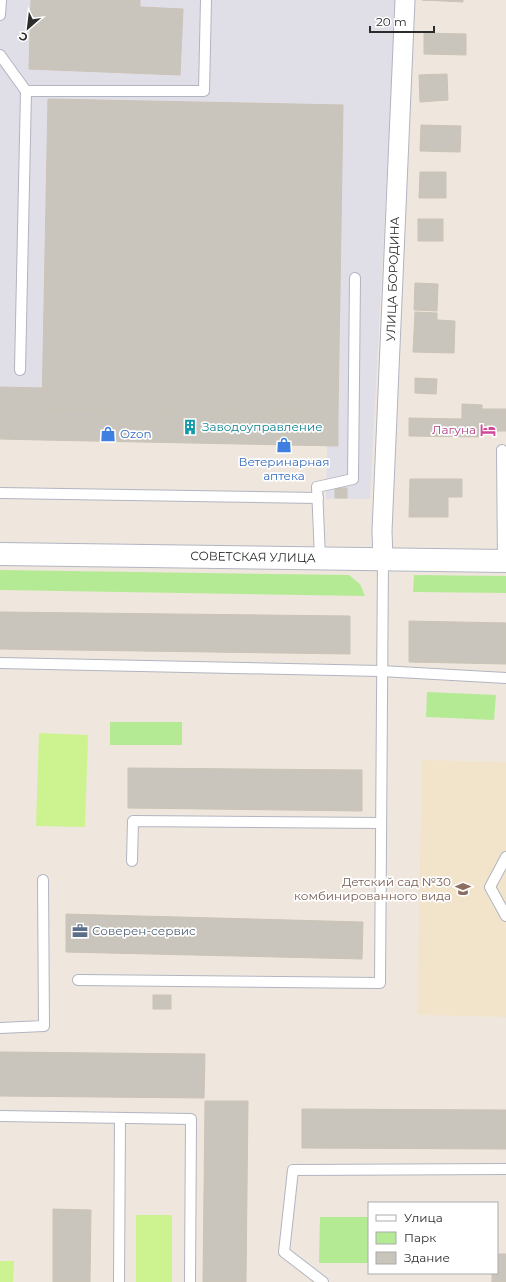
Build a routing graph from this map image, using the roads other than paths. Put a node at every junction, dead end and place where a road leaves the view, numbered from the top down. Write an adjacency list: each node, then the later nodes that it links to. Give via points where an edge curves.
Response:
1 (0, 0): 4 (lane)
2 (206, 0): 6 (lane, via 204,91)
3 (405, 0): 14 (street, УЛИЦА БОРОДИНА, via 382,531)
4 (0, 15)
5 (0, 55): 6 (lane)
6 (26, 91): 8 (lane)
7 (355, 278): 11 (lane, via 354,479 318,487)
8 (20, 370)
9 (502, 450): 15 (lane)
10 (0, 493): 11 (lane)
11 (318, 498): 13 (lane)
12 (0, 554): 13 (street, СОВЕТСКАЯ УЛИЦА)
13 (320, 558): 14 (street, СОВЕТСКАЯ УЛИЦА)
14 (384, 559): 15 (street, СОВЕТСКАЯ УЛИЦА); 17 (lane)
15 (505, 561)
16 (0, 663): 17 (lane)
17 (381, 671): 18 (lane); 19 (lane)
18 (506, 678)
19 (381, 823): 21 (lane, via 132,821); 24 (lane, via 380,984)
20 (506, 857): 23 (lane, via 490,886)
21 (132, 861)
22 (43, 880): 25 (lane, via 44,1026)
23 (506, 916)
24 (78, 980)
25 (0, 1028)
26 (0, 1116): 27 (lane)
27 (120, 1118): 29 (lane); 30 (lane, via 191,1119)
28 (506, 1169): 31 (lane, via 293,1170 284,1252)
29 (119, 1282)
30 (190, 1282)
31 (323, 1282)

